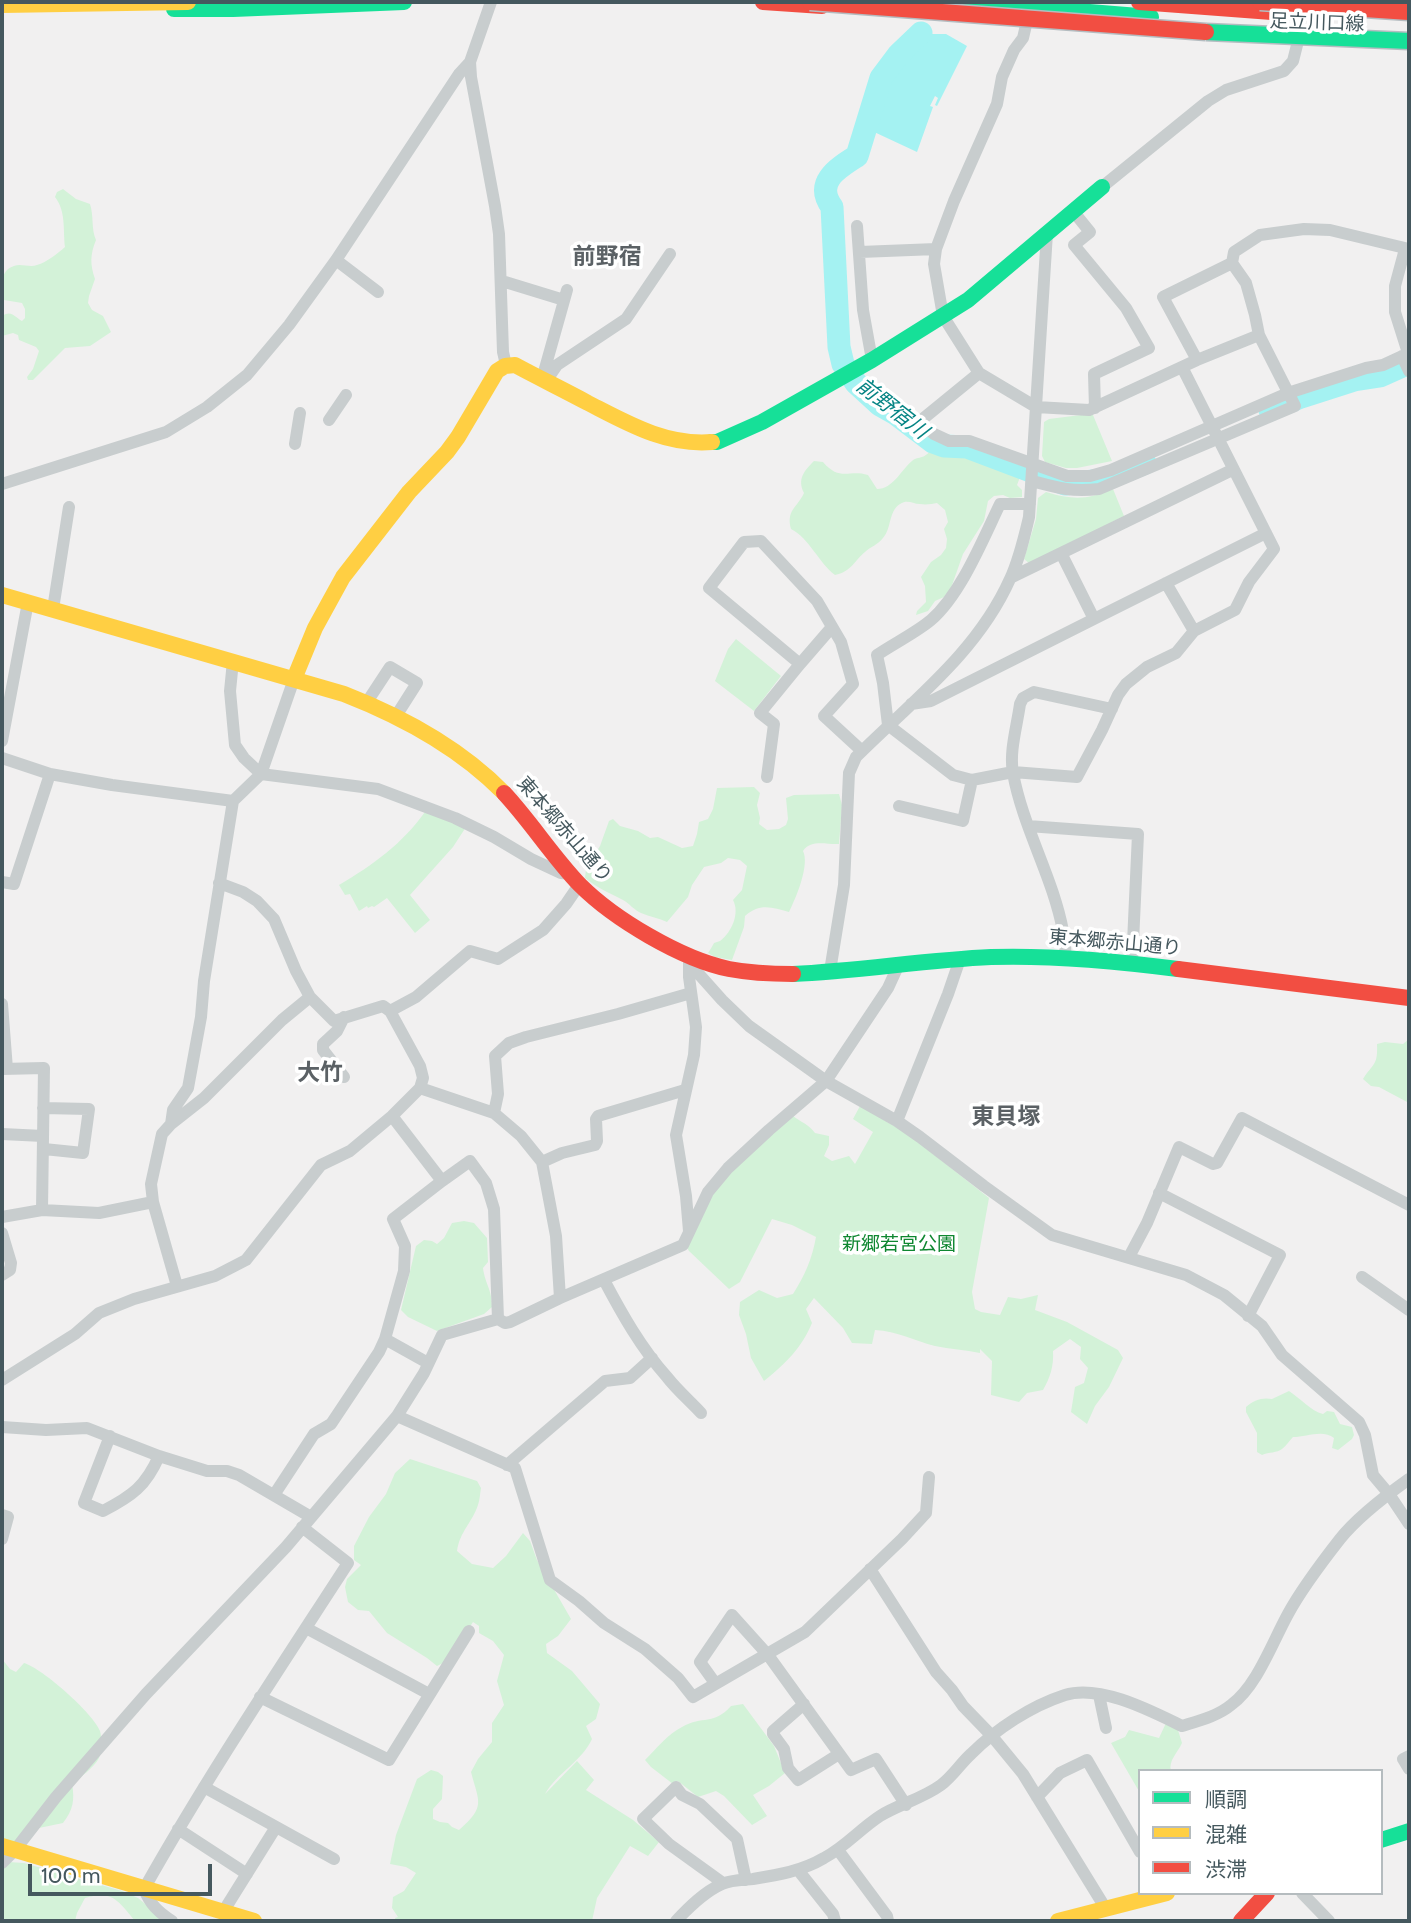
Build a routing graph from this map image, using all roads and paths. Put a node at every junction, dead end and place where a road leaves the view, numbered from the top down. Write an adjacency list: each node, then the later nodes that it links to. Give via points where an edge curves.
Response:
1 (145, 2): 2 (main road); 3 (main road); 12 (main road)
2 (151, 2)
3 (188, 2)
4 (404, 2): 12 (main road, via 233,9)
5 (491, 2): 18 (street)
6 (763, 2): 15 (main road, 足立川口線)
7 (810, 2): 16 (main road, bridge)
8 (967, 2): 14 (main road)
9 (1139, 2): 14 (main road)
10 (1260, 2): 13 (main road, bridge)
11 (1334, 2): 13 (main road, 足立川口線)
12 (2, 7)
13 (1409, 9): 14 (main road)
14 (1216, 15): 16 (main road)
15 (1027, 21): 17 (main road, 足立川口線); 23 (street)
16 (1409, 44): 17 (main road, 足立川口線)
17 (1297, 45): 19 (street, via 1293,61 1284,71 1208,100)
18 (470, 62): 27 (street); 29 (street, via 495,206)
19 (1102, 187): 20 (main road)
20 (1073, 211): 22 (main road); 46 (street, via 1090,232 1074,245 1126,308 1149,348 1094,374)
21 (857, 226): 25 (street)
22 (1047, 233): 33 (main road); 45 (street)
23 (936, 249): 25 (street); 33 (street, via 934,264)
24 (1407, 249): 28 (street, via 1330,230 1304,229 1261,234 1234,252); 32 (street, via 1395,286)
25 (860, 252): 36 (street)
26 (670, 254): 42 (street, via 626,319 557,365)
27 (336, 260): 30 (street); 55 (street, via 289,326 247,374 206,407 166,432)
28 (1232, 262): 34 (street, via 1246,283); 37 (street, via 1163,298)
29 (502, 281): 38 (street); 42 (street, via 565,295)
30 (378, 292)
31 (1409, 308): 32 (street)
32 (1395, 312): 35 (street)
33 (943, 316): 36 (main road); 41 (street)
34 (1259, 335): 37 (street); 43 (street)
35 (1406, 354): 40 (street); 43 (street)
36 (872, 360): 42 (main road, via 749,429 703,443 639,429)
37 (1197, 360): 39 (street)
38 (506, 365): 42 (main road); 70 (main road, via 497,371 447,452 409,492 343,577)
39 (1182, 367): 46 (street); 49 (street)
40 (1409, 371)
41 (979, 373): 45 (street); 52 (street, via 919,422 949,440 970,441)
42 (544, 380)
43 (1289, 393): 49 (street); 50 (street, via 1295,406)
44 (346, 395): 48 (street)
45 (1036, 407): 46 (street); 52 (street)
46 (1095, 408)
47 (300, 413): 51 (street)
48 (329, 420)
49 (1212, 426): 50 (street); 52 (street, via 1090,476 1067,476)
50 (1219, 439): 53 (street); 54 (street, via 1099,489 1064,490)
51 (295, 444)
52 (1033, 464): 54 (street)
53 (1233, 470): 58 (street); 59 (street)
54 (1032, 481): 56 (street)
55 (2, 484)
56 (1030, 504): 60 (street); 75 (street, via 1000,504 972,562 932,620 877,654)
57 (69, 508): 64 (street)
58 (1266, 533): 61 (street); 67 (street, via 1274,549 1235,610)
59 (1061, 553): 60 (street); 65 (street)
60 (1012, 577): 72 (street, via 970,644)
61 (1166, 583): 65 (street); 67 (street)
62 (2, 595): 63 (main road, 東本郷赤山通り)
63 (28, 601): 64 (main road, 東本郷赤山通り); 76 (street)
64 (53, 609): 68 (main road, 東本郷赤山通り)
65 (1094, 619): 72 (street, via 931,701)
66 (832, 627): 69 (street); 69 (street, via 817,601 761,541 744,542 709,588); 77 (street, via 853,684 824,716)
67 (1194, 631): 73 (street, via 1176,653 1126,684)
68 (233, 661): 70 (main road, 東本郷赤山通り); 81 (street, via 230,691 235,745)
69 (800, 664): 82 (street, via 760,713 774,724)
70 (294, 679): 71 (main road, 東本郷赤山通り); 81 (street)
71 (367, 702): 74 (main road, 東本郷赤山通り); 74 (street, via 390,667 417,683)
72 (910, 704): 75 (street)
73 (1112, 709): 79 (street, via 1077,777); 79 (street, via 1034,692 1023,698)
74 (396, 716): 87 (main road, 東本郷赤山通り, via 492,781)
75 (888, 725): 77 (street); 83 (street, via 953,775)
76 (2, 741)
77 (862, 751): 95 (street, via 849,773 844,885)
78 (2, 758): 80 (street)
79 (1013, 772): 83 (street); 86 (street)
80 (50, 774): 84 (street); 88 (street, via 14,884)
81 (261, 774): 84 (street); 87 (street, via 378,789 455,818)
82 (767, 777)
83 (972, 780): 85 (street, via 963,821)
84 (233, 800): 89 (street)
85 (899, 806)
86 (1028, 826): 90 (street, via 1063,931); 94 (street, via 1138,834)
87 (575, 880): 91 (main road, 東本郷赤山通り, via 603,904); 100 (street, via 566,904 543,930 498,959 470,951 416,997)
88 (2, 882)
89 (219, 883): 97 (street, via 257,901 274,919); 111 (street, via 188,1088 173,1110)
90 (1066, 958): 92 (main road, 東本郷赤山通り); 94 (main road, 東本郷赤山通り)
91 (690, 959): 95 (main road, 東本郷赤山通り, via 751,972); 96 (street); 104 (street, via 722,1000 750,1026)
92 (960, 959): 93 (main road, 東本郷赤山通り); 110 (street)
93 (899, 964): 95 (main road, 東本郷赤山通り); 104 (street)
94 (1132, 964): 98 (main road, 東本郷赤山通り)
95 (830, 971)
96 (691, 993): 106 (street, via 696,1027); 108 (street, via 509,1043 495,1056 498,1094)
97 (310, 997): 101 (street, via 334,1021); 111 (street)
98 (1409, 999)
99 (2, 1004): 102 (street)
100 (390, 1011): 101 (street, via 383,1006); 105 (street, via 420,1066)
101 (344, 1017): 103 (street, via 323,1044)
102 (4, 1069): 107 (street, via 44,1068)
103 (344, 1077)
104 (827, 1082): 110 (street); 122 (street, via 728,1168 708,1192)
105 (419, 1088): 108 (street); 109 (street)
106 (685, 1090): 114 (street, via 598,1116 595,1145); 122 (street, via 676,1135)
107 (43, 1108): 113 (street); 113 (street, via 89,1109 83,1153)
108 (494, 1113): 114 (street)
109 (392, 1116): 115 (street); 127 (street, via 350,1151 321,1165 246,1260 215,1276)
110 (897, 1121): 123 (street, via 1052,1234)
111 (171, 1124): 117 (street, via 159,1141 151,1184)
112 (2, 1134): 113 (street)
113 (44, 1142): 119 (street)
114 (542, 1162): 128 (street, via 556,1236)
115 (442, 1181): 131 (street, via 470,1161 486,1183 494,1209); 132 (street, via 393,1219 405,1246 404,1271)
116 (1159, 1193): 118 (street, via 1179,1147 1217,1163 1242,1118); 123 (street); 130 (street, via 1280,1255)
117 (153, 1202): 119 (street, via 99,1213); 127 (street)
118 (1409, 1205)
119 (42, 1210): 120 (street)
120 (2, 1217)
121 (2, 1233): 124 (street, via 11,1263)
122 (689, 1233): 126 (street, via 683,1245)
123 (1129, 1257): 130 (street, via 1194,1279)
124 (2, 1275)
125 (1362, 1277): 129 (street)
126 (604, 1280): 128 (street); 133 (street)
127 (177, 1286): 135 (street, via 99,1313 75,1334)
128 (560, 1298): 131 (street, via 510,1322)
129 (1409, 1310)
130 (1248, 1315): 144 (street, via 1262,1326 1282,1355 1359,1422 1373,1475)
131 (498, 1319): 134 (street, via 442,1335)
132 (385, 1339): 134 (street); 145 (street, via 331,1424 314,1434)
133 (652, 1358): 136 (street); 141 (street, via 630,1378 605,1381)
134 (428, 1363): 137 (street)
135 (2, 1380)
136 (701, 1413)
137 (397, 1416): 141 (street); 147 (street)
138 (2, 1427): 139 (street, via 87,1428)
139 (110, 1436): 140 (street); 140 (street, via 84,1503 103,1511 145,1482)
140 (159, 1456): 145 (street, via 207,1471 239,1475)
141 (507, 1465): 154 (street, via 515,1468 550,1580 645,1649 693,1697)
142 (929, 1476): 150 (street, via 926,1513)
143 (1409, 1479): 144 (street)
144 (1389, 1494): 148 (street); 156 (street, via 1342,1536 1289,1612 1243,1696 1230,1707 1182,1726)
145 (274, 1495): 147 (street)
146 (2, 1515): 149 (street, via 8,1517)
147 (307, 1522): 151 (street, via 348,1563); 171 (street)
148 (1409, 1524)
149 (2, 1539)
150 (870, 1569): 153 (street, via 805,1632); 160 (street, via 936,1672)
151 (306, 1628): 155 (street); 157 (street)
152 (469, 1631): 155 (street)
153 (768, 1655): 154 (street); 154 (street, via 732,1615 700,1662); 158 (street)
154 (715, 1683)
155 (429, 1694): 157 (street, via 389,1760)
156 (1099, 1695): 159 (street); 160 (street, via 1067,1694)
157 (260, 1697): 164 (street)
158 (804, 1704): 161 (street); 161 (street, via 772,1734 784,1749 788,1768 798,1780)
159 (1106, 1728)
160 (991, 1735): 165 (street); 166 (street, via 949,1779)
161 (839, 1754): 166 (street, via 851,1770 876,1759)
162 (1409, 1756): 163 (street, via 1403,1759)
163 (1409, 1769)
164 (204, 1787): 167 (street); 168 (street)
165 (1037, 1797): 172 (street, via 1060,1773 1087,1760); 184 (street)
166 (906, 1805): 173 (street, via 883,1814)
167 (276, 1827): 174 (street); 177 (street)
168 (178, 1829): 177 (street); 180 (street)
169 (1409, 1831): 170 (main road)
170 (1383, 1839)
171 (8, 1848): 175 (street); 180 (main road)
172 (1138, 1849)
173 (838, 1850): 176 (street); 190 (street)
174 (334, 1859)
175 (2, 1863)
176 (798, 1870): 178 (street); 189 (street)
177 (247, 1874): 185 (street)
178 (747, 1880): 179 (street); 179 (street, via 737,1839 676,1787 643,1819)
179 (723, 1884): 188 (street)
180 (144, 1889): 185 (main road); 186 (street, via 156,1910)
181 (1161, 1895): 184 (main road)
182 (1265, 1895): 192 (main road)
183 (1303, 1895): 193 (street)
184 (1106, 1909): 191 (main road)
185 (223, 1912): 187 (main road)
186 (172, 1921)
187 (254, 1921)
188 (676, 1921)
189 (835, 1921)
190 (888, 1921)
191 (1058, 1921)
192 (1241, 1921)
193 (1329, 1921)

